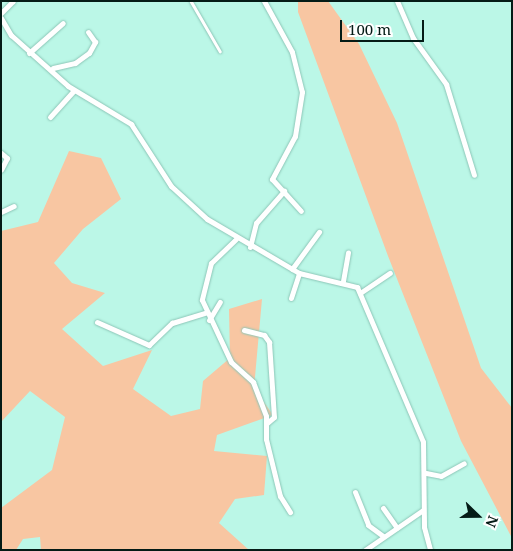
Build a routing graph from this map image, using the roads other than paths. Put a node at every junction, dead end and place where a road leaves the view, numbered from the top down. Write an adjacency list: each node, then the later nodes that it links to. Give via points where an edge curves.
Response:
1 (13, 1): 5 (street)
2 (190, 1): 9 (lane)
3 (264, 1): 17 (street, via 288,44 302,92 295,136 273,176)
4 (397, 1): 16 (street, via 413,38 446,84)
5 (1, 13)
6 (1, 18): 10 (street)
7 (63, 23): 10 (street)
8 (88, 32): 11 (street, via 94,48 79,61)
9 (220, 51)
10 (29, 53): 11 (street)
11 (54, 68): 12 (street)
12 (74, 90): 13 (street); 22 (street, via 131,124 171,186)
13 (50, 117)
14 (1, 153): 15 (street, via 7,158)
15 (1, 170)
16 (474, 175)
17 (284, 191): 19 (street); 23 (street, via 256,224)
18 (14, 206): 20 (street)
19 (301, 211)
20 (1, 212)
21 (319, 232): 25 (street)
22 (236, 239): 23 (street); 32 (street, via 210,266 203,296)
23 (250, 247): 25 (street)
24 (348, 252): 28 (street)
25 (292, 269): 26 (street)
26 (299, 273): 28 (street); 30 (street)
27 (390, 274): 29 (street)
28 (343, 281): 29 (street)
29 (360, 293): 38 (street, via 423,442)
30 (291, 298)
31 (220, 302): 33 (street)
32 (207, 312): 33 (street); 34 (street, via 172,323 149,345)
33 (210, 320): 36 (street, via 230,362 252,379)
34 (97, 322)
35 (244, 330): 36 (street, via 264,335 269,342 274,417)
36 (266, 423): 42 (street, via 280,496)
37 (464, 462): 38 (street, via 441,476)
38 (426, 473): 41 (street)
39 (355, 492): 44 (street, via 368,525)
40 (383, 508): 43 (street)
41 (423, 510): 43 (street); 46 (street)
42 (290, 512)
43 (397, 528): 44 (street)
44 (383, 536): 45 (street)
45 (365, 550)
46 (430, 550)

